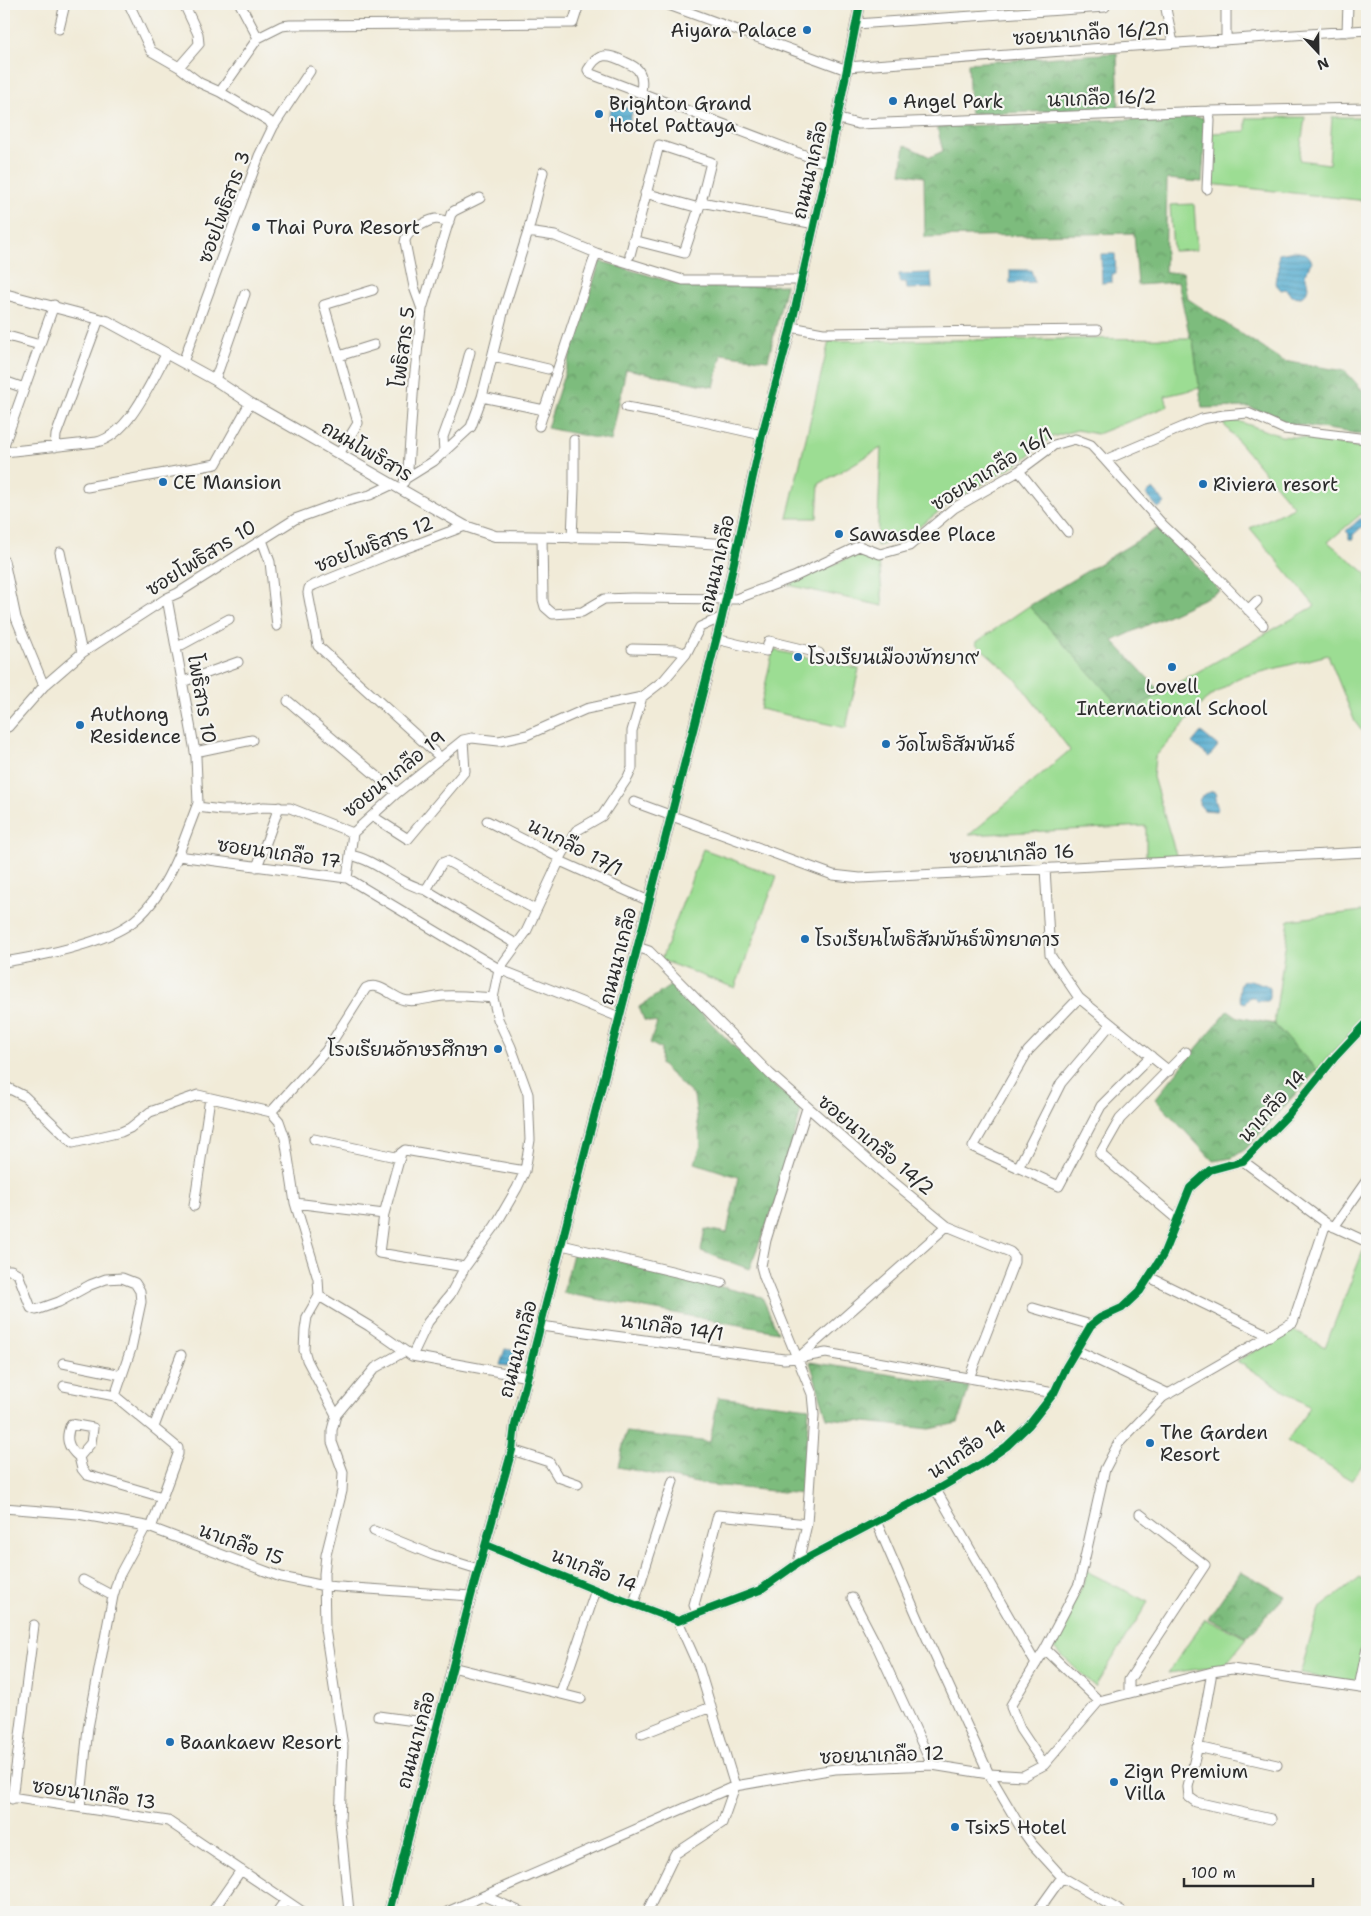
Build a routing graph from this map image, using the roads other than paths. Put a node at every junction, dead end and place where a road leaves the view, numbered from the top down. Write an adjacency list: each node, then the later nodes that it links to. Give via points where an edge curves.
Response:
1 (65, 4): 13 (street)
2 (129, 4): 19 (street, via 151,51)
3 (184, 4): 19 (street, via 198,34 199,44)
4 (240, 4): 16 (street)
5 (579, 4): 16 (street, via 573,23 290,24)
6 (666, 4): 20 (street)
7 (860, 4): 12 (street, ถนนนาเกลือ)
8 (1165, 4): 18 (street)
9 (1226, 4): 17 (street)
10 (1348, 4): 15 (street)
11 (1106, 7): 12 (street)
12 (856, 24): 20 (street, ถนนนาเกลือ)
13 (59, 29)
14 (1367, 30): 15 (street, ซอยนาเกลือ 16/2ก)
15 (1346, 32): 17 (street, ซอยนาเกลือ 16/2ก)
16 (258, 38): 22 (street)
17 (1226, 40): 18 (street, ซอยนาเกลือ 16/2ก)
18 (1173, 43): 20 (street, ซอยนาเกลือ 16/2ก)
19 (179, 67): 22 (street, via 200,83)
20 (847, 69): 26 (street, ถนนนาเกลือ)
21 (310, 71): 27 (street, ซอยโพธิสาร 3)
22 (220, 92): 27 (street, via 269,121)
23 (642, 93): 23 (street, via 591,74 588,70 600,57 614,56 638,70); 28 (street)
24 (1367, 108): 25 (street, นาเกลือ 16/2)
25 (1209, 110): 26 (street, นาเกลือ 16/2, via 858,124); 30 (street)
26 (839, 119): 28 (street, ถนนนาเกลือ)
27 (273, 127): 56 (street, ซอยโพธิสาร 3, via 259,156)
28 (828, 164): 35 (street, ถนนนาเกลือ)
29 (543, 172): 36 (street)
30 (1207, 189)
31 (645, 193): 33 (street); 33 (street, via 659,145 711,162); 37 (street)
32 (480, 198): 34 (street, โพธิสาร 5, via 454,211)
33 (700, 205): 35 (street); 37 (street, via 684,254)
34 (449, 222): 45 (street, โพธิสาร 5); 45 (street, via 436,220 405,237 414,287)
35 (815, 224): 40 (street, ถนนนาเกลือ)
36 (528, 232): 38 (street, via 555,236); 55 (street)
37 (633, 240): 39 (street)
38 (596, 253): 40 (street, via 683,280); 64 (street)
39 (630, 255)
40 (800, 280): 47 (street, ถนนนาเกลือ)
41 (373, 290): 54 (street, via 324,305)
42 (4, 294): 44 (street, ถนนโพธิสาร)
43 (245, 294): 58 (street)
44 (54, 306): 46 (street, ถนนโพธิสาร); 50 (street)
45 (422, 309): 76 (street, โพธิสาร 5)
46 (100, 319): 53 (street, ถนนโพธิสาร); 70 (street, via 56,435)
47 (791, 327): 48 (street, via 823,332); 66 (street, ถนนนาเกลือ)
48 (1097, 330)
49 (4, 337): 50 (street)
50 (40, 345): 60 (street)
51 (374, 345): 54 (street)
52 (470, 352): 71 (street, via 443,437)
53 (167, 353): 56 (street, ถนนโพธิสาร); 70 (street, via 122,428 97,442)
54 (340, 356): 73 (street, via 358,423)
55 (493, 356): 57 (street); 61 (street)
56 (183, 362): 58 (street, ถนนโพธิสาร)
57 (548, 369)
58 (215, 380): 62 (street, ถนนโพธิสาร)
59 (4, 381): 60 (street)
60 (24, 388): 69 (street)
61 (482, 397): 64 (street); 71 (street, via 471,427)
62 (250, 403): 73 (street, ถนนโพธิสาร); 77 (street, via 216,464)
63 (626, 407): 66 (street)
64 (544, 410): 65 (street)
65 (539, 426)
66 (762, 436): 84 (street, ถนนนาเกลือ)
67 (1367, 439): 74 (street, via 1284,429 1248,413 1202,419)
68 (574, 440): 82 (street)
69 (4, 445)
70 (56, 447): 72 (street)
71 (444, 451): 76 (street)
72 (4, 452)
73 (339, 454): 78 (street, ถนนโพธิสาร)
74 (1105, 460): 75 (street, ซอยนาเกลือ 16/1, via 1091,445 1076,439 1054,445); 90 (street, ซอยนาเกลือ 16/1, via 1163,525)
75 (1019, 470): 80 (street); 88 (street, ซอยนาเกลือ 16/1, via 954,508 908,546 880,554 859,546 794,577)
76 (405, 479): 78 (street, โพธิสาร 5)
77 (87, 487)
78 (395, 488): 79 (street, ถนนโพธิสาร); 83 (street, ซอยโพธิสาร 10, via 295,519)
79 (464, 526): 81 (street, ถนนโพธิสาร, via 496,536); 110 (street, ซอยโพธิสาร 12, via 351,569 314,585 308,593 318,646)
80 (1068, 532)
81 (542, 537): 82 (street, ถนนโพธิสาร); 88 (street, ซอยนาเกลือ 16/1, via 543,600 553,614 582,612 604,599)
82 (572, 538): 84 (street, ถนนโพธิสาร)
83 (262, 540): 87 (street, ซอยโพธิสาร 10); 93 (street, via 270,562)
84 (738, 545): 88 (street, ถนนนาเกลือ)
85 (60, 552): 98 (street)
86 (4, 561): 103 (street, via 16,618)
87 (168, 598): 96 (street, โพธิสาร 10); 98 (street, ซอยโพธิสาร 10)
88 (726, 600): 91 (street, ถนนนาเกลือ)
89 (1257, 601): 90 (street)
90 (1248, 610): 94 (street, ซอยนาเกลือ 16/1)
91 (722, 617): 95 (street, ถนนนาเกลือ); 100 (street, ซอยนาเกลือ 19, via 700,628)
92 (229, 618): 96 (street)
93 (277, 626)
94 (1263, 626)
95 (716, 639): 99 (street, via 766,651 769,641); 115 (street, ถนนนาเกลือ)
96 (176, 648): 102 (street, โพธิสาร 10)
97 (632, 649): 100 (street, via 676,650)
98 (82, 653): 103 (street, ซอยโพธิสาร 10)
99 (819, 653)
100 (686, 654): 104 (street, ซอยนาเกลือ 19, via 664,680)
101 (238, 662): 102 (street)
102 (182, 682): 109 (street, โพธิสาร 10)
103 (44, 686): 106 (street, ซอยโพธิสาร 10)
104 (642, 697): 108 (street, ซอยนาเกลือ 19, via 586,709 527,735 499,740); 122 (street, via 632,731 632,768 628,777 602,816 576,831)
105 (288, 701): 111 (street)
106 (8, 727)
107 (252, 740): 109 (street)
108 (463, 740): 110 (street, ซอยนาเกลือ 19); 116 (street, via 465,771 408,840)
109 (195, 752): 113 (street, โพธิสาร 10)
110 (440, 757): 111 (street, ซอยนาเกลือ 19)
111 (397, 793): 116 (street, ซอยนาเกลือ 19)
112 (634, 802): 115 (street, ซอยนาเกลือ 16)
113 (197, 807): 114 (street, ซอยนาเกลือ 19, via 239,810); 121 (street)
114 (279, 807): 118 (street, ซอยนาเกลือ 19, via 290,808); 123 (street)
115 (670, 814): 124 (street, ซอยนาเกลือ 16, via 833,875 887,878); 127 (street, ถนนนาเกลือ)
116 (372, 816): 118 (street, ซอยนาเกลือ 19)
117 (487, 821): 122 (street, นาเกลือ 17/1)
118 (353, 833): 120 (street)
119 (1367, 852): 124 (street, ซอยนาเกลือ 16)
120 (350, 855): 125 (street); 126 (street)
121 (178, 856): 123 (street, ซอยนาเกลือ 17); 131 (street, via 153,902 127,926 64,950)
122 (560, 861): 127 (street, นาเกลือ 17/1); 128 (street)
123 (257, 866): 125 (street, ซอยนาเกลือ 17)
124 (1045, 868): 134 (street, via 1050,955)
125 (347, 878): 132 (street, ซอยนาเกลือ 17)
126 (426, 890): 128 (street, via 442,863 447,861); 129 (street)
127 (649, 901): 130 (street, ถนนนาเกลือ)
128 (536, 910): 129 (street, via 526,932)
129 (516, 944): 132 (street)
130 (637, 947): 135 (street, ถนนนาเกลือ); 143 (street, ซอยนาเกลือ 14/2, via 649,951)
131 (4, 962)
132 (499, 969): 133 (street); 135 (street, ซอยนาเกลือ 17)
133 (493, 998): 144 (street, via 441,996 406,1001 369,986 323,1056); 149 (street, via 498,1020 528,1094 530,1140)
134 (1079, 998): 137 (street); 148 (street, via 1028,1052 972,1147)
135 (620, 1017): 158 (street, ถนนนาเกลือ)
136 (1367, 1023): 147 (street, นาเกลือ 14, via 1288,1115)
137 (1111, 1024): 139 (street); 148 (street, via 1061,1083)
138 (1186, 1052): 140 (street)
139 (1151, 1056): 140 (street); 148 (street, via 1101,1106 1059,1186)
140 (1169, 1071): 154 (street, via 1120,1119 1100,1154)
141 (4, 1086): 142 (street, via 24,1096 73,1143 121,1132 150,1112 198,1095)
142 (210, 1098): 144 (street); 152 (street)
143 (807, 1108): 156 (street, ซอยนาเกลือ 14/2); 171 (street, via 761,1266)
144 (271, 1112): 151 (street, via 279,1120 284,1138)
145 (314, 1139): 146 (street)
146 (400, 1158): 149 (street, via 405,1150); 153 (street)
147 (1242, 1161): 154 (street, นาเกลือ 14, via 1210,1170 1190,1188); 155 (street)
148 (1018, 1168)
149 (525, 1171): 159 (street, via 496,1226)
150 (1367, 1180): 155 (street)
151 (295, 1203): 153 (street); 163 (street, via 318,1279)
152 (194, 1206)
153 (384, 1214): 159 (street, via 379,1253)
154 (1178, 1220): 161 (street, นาเกลือ 14, via 1163,1256)
155 (1330, 1225): 157 (street); 167 (street, via 1293,1322)
156 (947, 1226): 171 (street); 175 (street, ซอยนาเกลือ 14/2, via 1010,1252 1014,1258)
157 (1367, 1242)
158 (562, 1245): 162 (street); 166 (street, ถนนนาเกลือ)
159 (465, 1267): 169 (street, via 450,1295 428,1322)
160 (4, 1270): 173 (street, via 18,1274 31,1308 36,1310 106,1279 122,1278 135,1283 140,1291 140,1302 134,1339)
161 (1149, 1277): 165 (street, นาเกลือ 14, via 1122,1308); 167 (street)
162 (722, 1283)
163 (319, 1296): 169 (street); 180 (street, via 307,1317 304,1350 306,1360)
164 (1033, 1308): 165 (street)
165 (1092, 1325): 168 (street, นาเกลือ 14)
166 (541, 1326): 171 (street, นาเกลือ 14/1, via 784,1359); 174 (street, ถนนนาเกลือ)
167 (1270, 1336): 178 (street)
168 (1076, 1350): 177 (street, นาเกลือ 14); 178 (street)
169 (409, 1354): 174 (street); 180 (street, via 375,1368)
170 (181, 1355): 181 (street)
171 (798, 1358): 175 (street, นาเกลือ 14/1, via 826,1353); 191 (street, via 812,1394 814,1415)
172 (63, 1363): 173 (street)
173 (122, 1375): 179 (street)
174 (528, 1377): 182 (street, ถนนนาเกลือ)
175 (968, 1378): 177 (street, นาเกลือ 14/1)
176 (64, 1386): 179 (street)
177 (1054, 1393): 186 (street, นาเกลือ 14, via 1029,1425 1007,1446)
178 (1169, 1394): 208 (street, via 1118,1444 1105,1469 1079,1584)
179 (115, 1396): 181 (street)
180 (336, 1415): 198 (street, via 332,1442 343,1472 342,1491 326,1555)
181 (154, 1427): 187 (street, via 178,1448)
182 (512, 1450): 185 (street, via 549,1462 558,1477); 194 (street, ถนนนาเกลือ)
183 (79, 1457): 187 (street, via 87,1475)
184 (672, 1481): 203 (street)
185 (578, 1484)
186 (936, 1490): 190 (street, นาเกลือ 14); 209 (street)
187 (162, 1497): 192 (street)
188 (4, 1508): 192 (street, นาเกลือ 15, via 78,1514)
189 (1140, 1514): 214 (street, via 1205,1565 1129,1680)
190 (876, 1521): 195 (street, นาเกลือ 14); 225 (street)
191 (807, 1524): 195 (street); 204 (street, via 718,1515 694,1605)
192 (149, 1527): 198 (street, นาเกลือ 15, via 281,1577); 200 (street, via 119,1576)
193 (374, 1531): 196 (street)
194 (486, 1545): 196 (street, ถนนนาเกลือ); 199 (street, นาเกลือ 14)
195 (798, 1564): 204 (street, นาเกลือ 14, via 760,1590)
196 (478, 1569): 201 (street, ถนนนาเกลือ)
197 (83, 1580): 200 (street)
198 (325, 1586): 201 (street, นาเกลือ 15); 237 (street, via 326,1639 343,1746 340,1821)
199 (596, 1590): 203 (street, นาเกลือ 14); 213 (street)
200 (113, 1596): 228 (street, via 88,1728)
201 (471, 1596): 210 (street, ถนนนาเกลือ)
202 (852, 1598): 222 (street)
203 (634, 1603): 205 (street, นาเกลือ 14)
204 (697, 1613): 205 (street, นาเกลือ 14)
205 (678, 1621): 217 (street, via 699,1668)
206 (34, 1624): 227 (street)
207 (1367, 1648): 212 (street)
208 (1044, 1649): 209 (street); 216 (street)
209 (1036, 1664): 223 (street, via 1011,1708 1020,1729)
210 (452, 1666): 213 (street); 219 (street, ถนนนาเกลือ)
211 (1212, 1672): 212 (street, via 1232,1669); 214 (street); 221 (street)
212 (1363, 1688)
213 (561, 1692): 215 (street)
214 (1129, 1693): 216 (street)
215 (581, 1699)
216 (1099, 1700): 223 (street, ซอยนาเกลือ 12)
217 (711, 1707): 220 (street); 226 (street)
218 (378, 1716): 219 (street)
219 (437, 1724): 238 (street, ถนนนาเกลือ)
220 (642, 1734)
221 (1198, 1747): 224 (street); 229 (street, via 1188,1787 1192,1800)
222 (932, 1765): 225 (street, ซอยนาเกลือ 12); 226 (street, ซอยนาเกลือ 12, via 835,1769)
223 (1044, 1765): 225 (street, ซอยนาเกลือ 12, via 1023,1776)
224 (1277, 1765)
225 (989, 1774): 231 (street, via 1032,1844)
226 (735, 1786): 232 (street, ซอยนาเกลือ 12); 241 (street, via 722,1822 675,1854)
227 (8, 1798): 228 (street, ซอยนาเกลือ 13)
228 (80, 1807): 230 (street, ซอยนาเกลือ 13, via 168,1821)
229 (1271, 1819)
230 (241, 1870): 233 (street, ซอยนาเกลือ 13); 234 (street)
231 (1062, 1877): 242 (street); 243 (street)
232 (484, 1896): 239 (street, ซอยนาเกลือ 12); 240 (street)
233 (285, 1900): 235 (street); 236 (street, ซอยนาเกลือ 13)
234 (212, 1912)
235 (277, 1912)
236 (302, 1912)
237 (349, 1912)
238 (389, 1912)
239 (447, 1912)
240 (521, 1912)
241 (648, 1912)
242 (1037, 1912)
243 (1122, 1912)

